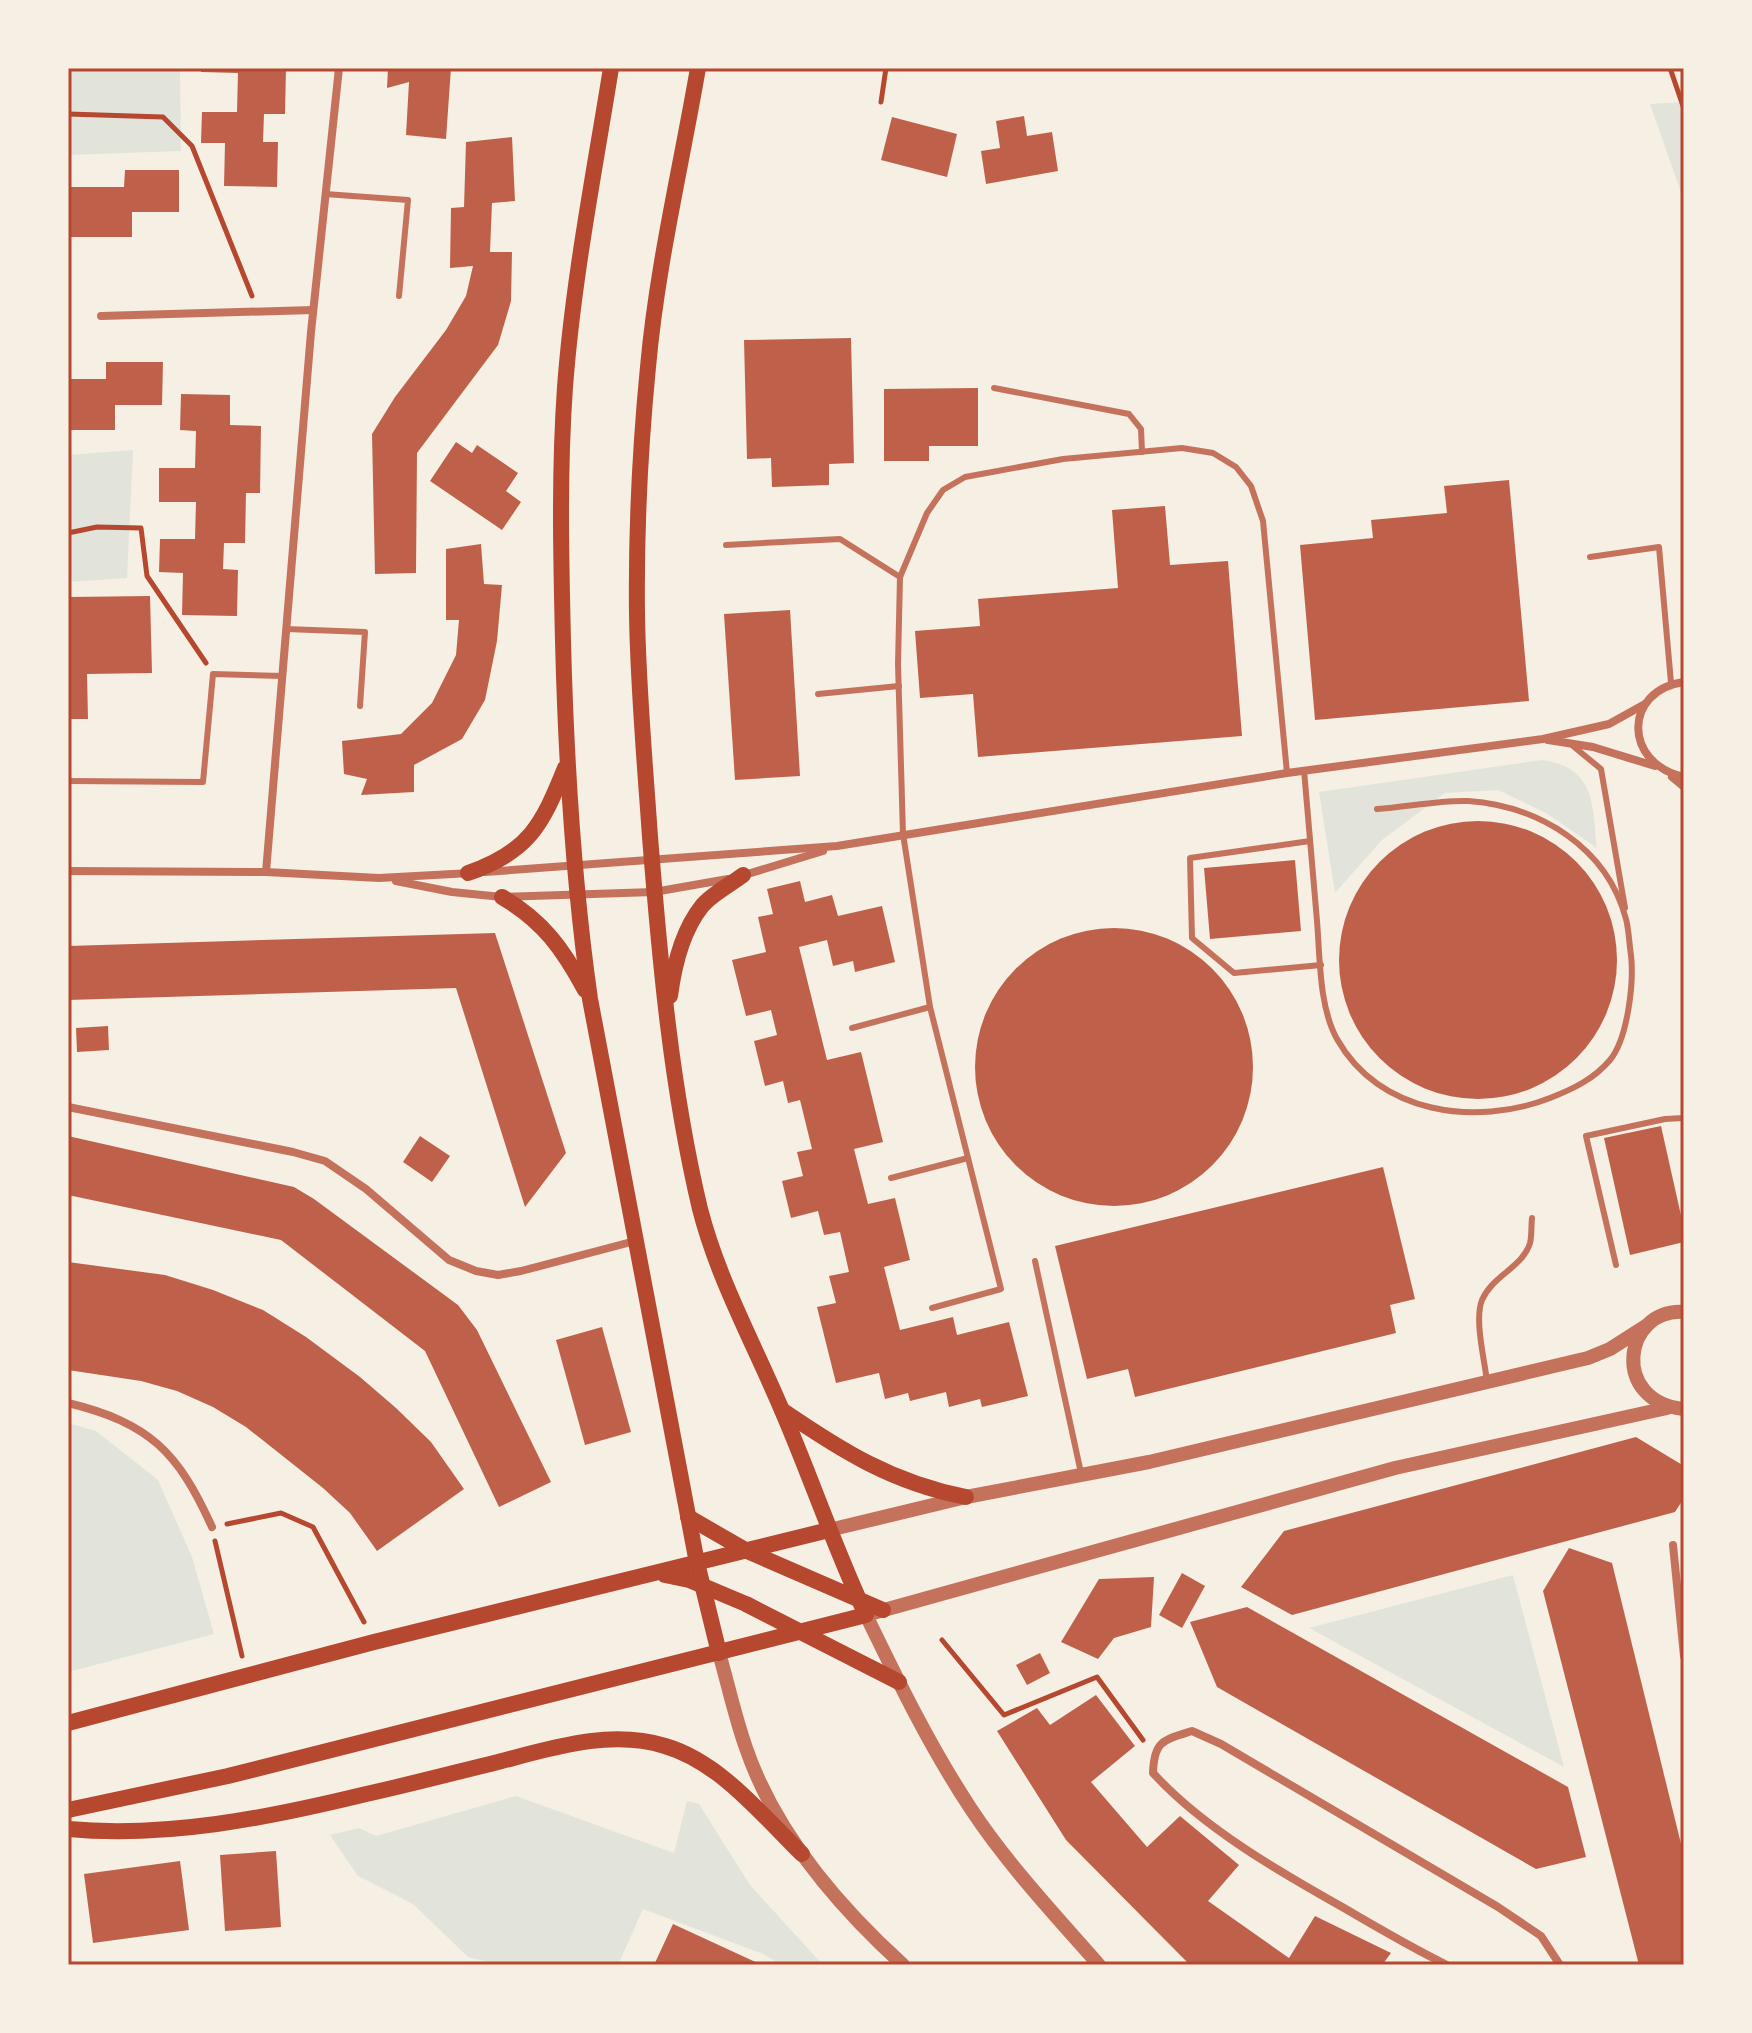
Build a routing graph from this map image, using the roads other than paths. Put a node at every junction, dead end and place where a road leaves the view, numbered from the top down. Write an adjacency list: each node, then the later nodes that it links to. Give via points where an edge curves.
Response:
1 (339, 68): 4 (street)
2 (611, 68): 23 (main road, via 565,385 561,545)
3 (698, 68): 35 (main road, via 660,276 639,506 637,616)
4 (325, 194): 5 (lane, via 408,200); 6 (street)
5 (399, 296)
6 (313, 310): 7 (street); 13 (street)
7 (101, 316)
8 (994, 388): 9 (lane, via 1129,414 1141,429)
9 (1142, 452): 12 (lane, via 1063,459 965,477 943,490 927,513); 26 (lane, via 1182,448 1213,453 1236,467 1251,486 1263,521)
10 (726, 545): 12 (lane, via 840,539)
11 (1590, 557): 16 (lane, via 1659,547)
12 (900, 577): 17 (lane)
13 (286, 629): 14 (street); 20 (lane, via 365,632)
14 (283, 676): 29 (lane, via 213,674 203,782); 38 (street)
15 (1684, 682): 16 (street)
16 (1671, 683): 19 (street)
17 (899, 686): 18 (lane); 32 (lane)
18 (818, 694)
19 (1645, 704): 21 (street, via 1609,724); 24 (street, via 1639,736)
20 (360, 706)
21 (1543, 739): 22 (street); 25 (street)
22 (1571, 744): 24 (street); 45 (lane, via 1601,769)
23 (567, 763): 36 (main road); 39 (main road, via 547,814 531,836 512,852)
24 (1656, 766): 27 (street)
25 (1304, 770): 26 (street); 33 (lane)
26 (1287, 773): 32 (street)
27 (1668, 774): 28 (street); 30 (street)
28 (1684, 777)
29 (68, 781)
30 (1684, 787)
31 (1377, 809): 45 (lane, via 1466,801 1508,807 1542,820 1579,842 1608,876)
32 (903, 834): 34 (street); 48 (lane)
33 (1310, 841): 46 (lane); 46 (lane, via 1190,858 1192,938 1234,973)
34 (837, 846): 35 (street); 40 (street)
35 (652, 861): 36 (street); 42 (main road)
36 (574, 867): 39 (street); 43 (main road)
37 (68, 871): 38 (street)
38 (266, 872): 41 (street)
39 (468, 873): 41 (street)
40 (743, 875): 42 (street); 49 (main road, via 704,903 691,923 672,977)
41 (379, 878): 44 (street)
42 (654, 892): 43 (street); 49 (main road)
43 (577, 896): 44 (street); 47 (main road)
44 (502, 897): 47 (main road, via 543,927)
45 (1626, 919): 46 (lane, via 1633,972 1627,1019 1612,1058 1578,1087 1531,1106 1483,1114 1436,1110 1395,1095 1358,1069 1336,1037)
46 (1321, 965)
47 (590, 999): 56 (main road)
48 (930, 1007): 50 (lane); 53 (lane)
49 (667, 1025): 66 (main road, via 713,1253)
50 (852, 1028)
51 (68, 1107): 56 (street, via 325,1161 449,1260 476,1271 521,1271)
52 (1684, 1118): 58 (lane, via 1586,1136)
53 (968, 1158): 54 (lane); 59 (lane, via 1001,1289)
54 (891, 1178)
55 (1532, 1218): 62 (lane, via 1530,1244 1481,1303)
56 (635, 1241): 69 (main road)
57 (1035, 1261): 67 (lane)
58 (1616, 1265)
59 (932, 1308)
60 (1684, 1312): 61 (street, via 1660,1316)
61 (1646, 1326): 62 (street, via 1588,1358); 64 (street, via 1636,1341 1634,1372 1640,1387)
62 (1487, 1382): 67 (street, via 1149,1462)
63 (68, 1403): 70 (street, via 135,1428 169,1452 193,1484)
64 (1667, 1408): 65 (street); 78 (street, via 1395,1468)
65 (1684, 1409)
66 (782, 1410): 68 (main road, via 867,1465); 71 (main road)
67 (1081, 1473): 68 (street)
68 (966, 1497): 71 (street)
69 (688, 1517): 73 (main road); 74 (main road)
70 (212, 1527)
71 (829, 1530): 73 (main road); 77 (main road)
72 (1673, 1545): 81 (street)
73 (747, 1551): 74 (main road); 77 (main road)
74 (697, 1563): 75 (main road); 76 (main road)
75 (659, 1574): 76 (main road); 83 (main road)
76 (703, 1585): 79 (main road); 80 (main road)
77 (862, 1608): 78 (main road); 79 (main road); 82 (street)
78 (883, 1610)
79 (803, 1631): 80 (main road); 82 (main road)
80 (719, 1653): 84 (main road, via 228,1776); 86 (street, via 756,1774)
81 (1684, 1656)
82 (899, 1682): 88 (street, via 973,1811)
83 (68, 1723)
84 (68, 1810)
85 (68, 1829): 86 (main road, via 161,1830 260,1818 551,1748 627,1739 666,1746 696,1760)
86 (802, 1854): 87 (street)
87 (903, 1965)
88 (1099, 1965)
89 (1447, 1965): 90 (street, via 1279,1872 1172,1795 1153,1773 1154,1753 1166,1739 1192,1731 1221,1744 1498,1907 1541,1936)
90 (1560, 1965)

